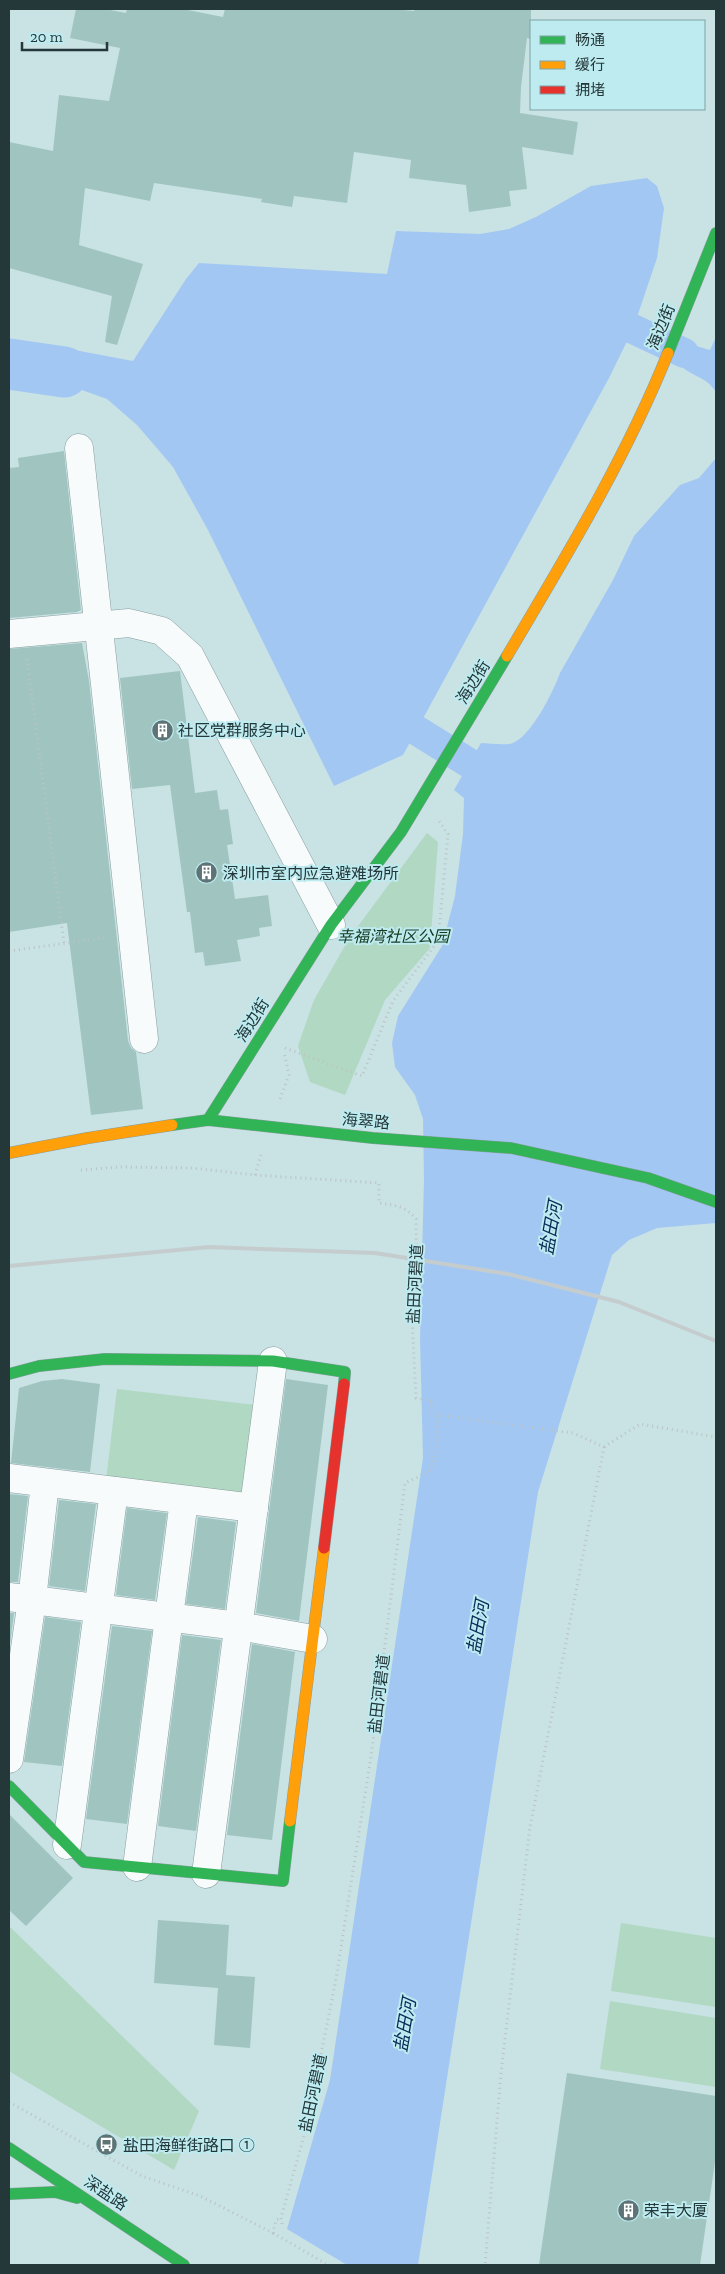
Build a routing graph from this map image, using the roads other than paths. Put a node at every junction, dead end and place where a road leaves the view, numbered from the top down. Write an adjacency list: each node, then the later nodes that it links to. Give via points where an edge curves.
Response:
1 (716, 233): 5 (street, 海边街, via 659,375 572,547 401,832)
2 (79, 448): 3 (street)
3 (98, 625): 4 (street); 5 (street, via 129,623 162,630 190,656); 6 (street)
4 (16, 633)
5 (330, 925): 7 (street, 海边街)
6 (144, 1039)
7 (208, 1120): 8 (street, 海翠路); 9 (street, 海翠路, via 373,1138 511,1148 648,1178)
8 (9, 1153)
9 (716, 1202)
10 (273, 1361): 11 (street, via 105,1360 39,1366); 16 (street); 21 (street, via 345,1372)
11 (9, 1374)
12 (9, 1478): 13 (street)
13 (45, 1483): 14 (street); 17 (street)
14 (114, 1491): 15 (street); 18 (street)
15 (184, 1500): 16 (street); 19 (street)
16 (254, 1508): 20 (street)
17 (20, 1598): 18 (street); 22 (street)
18 (100, 1608): 19 (street); 24 (street)
19 (168, 1617): 20 (street); 25 (street)
20 (238, 1626): 21 (street); 26 (street)
21 (313, 1639): 26 (street, via 283,1881)
22 (9, 1759)
23 (9, 1786): 24 (street)
24 (67, 1845): 25 (street, via 84,1862)
25 (137, 1867): 26 (street)
26 (206, 1874)
27 (9, 2148): 29 (street, 深盐路)
28 (9, 2194): 29 (street, via 55,2192)
29 (90, 2202): 30 (street, 深盐路)
30 (184, 2265)

